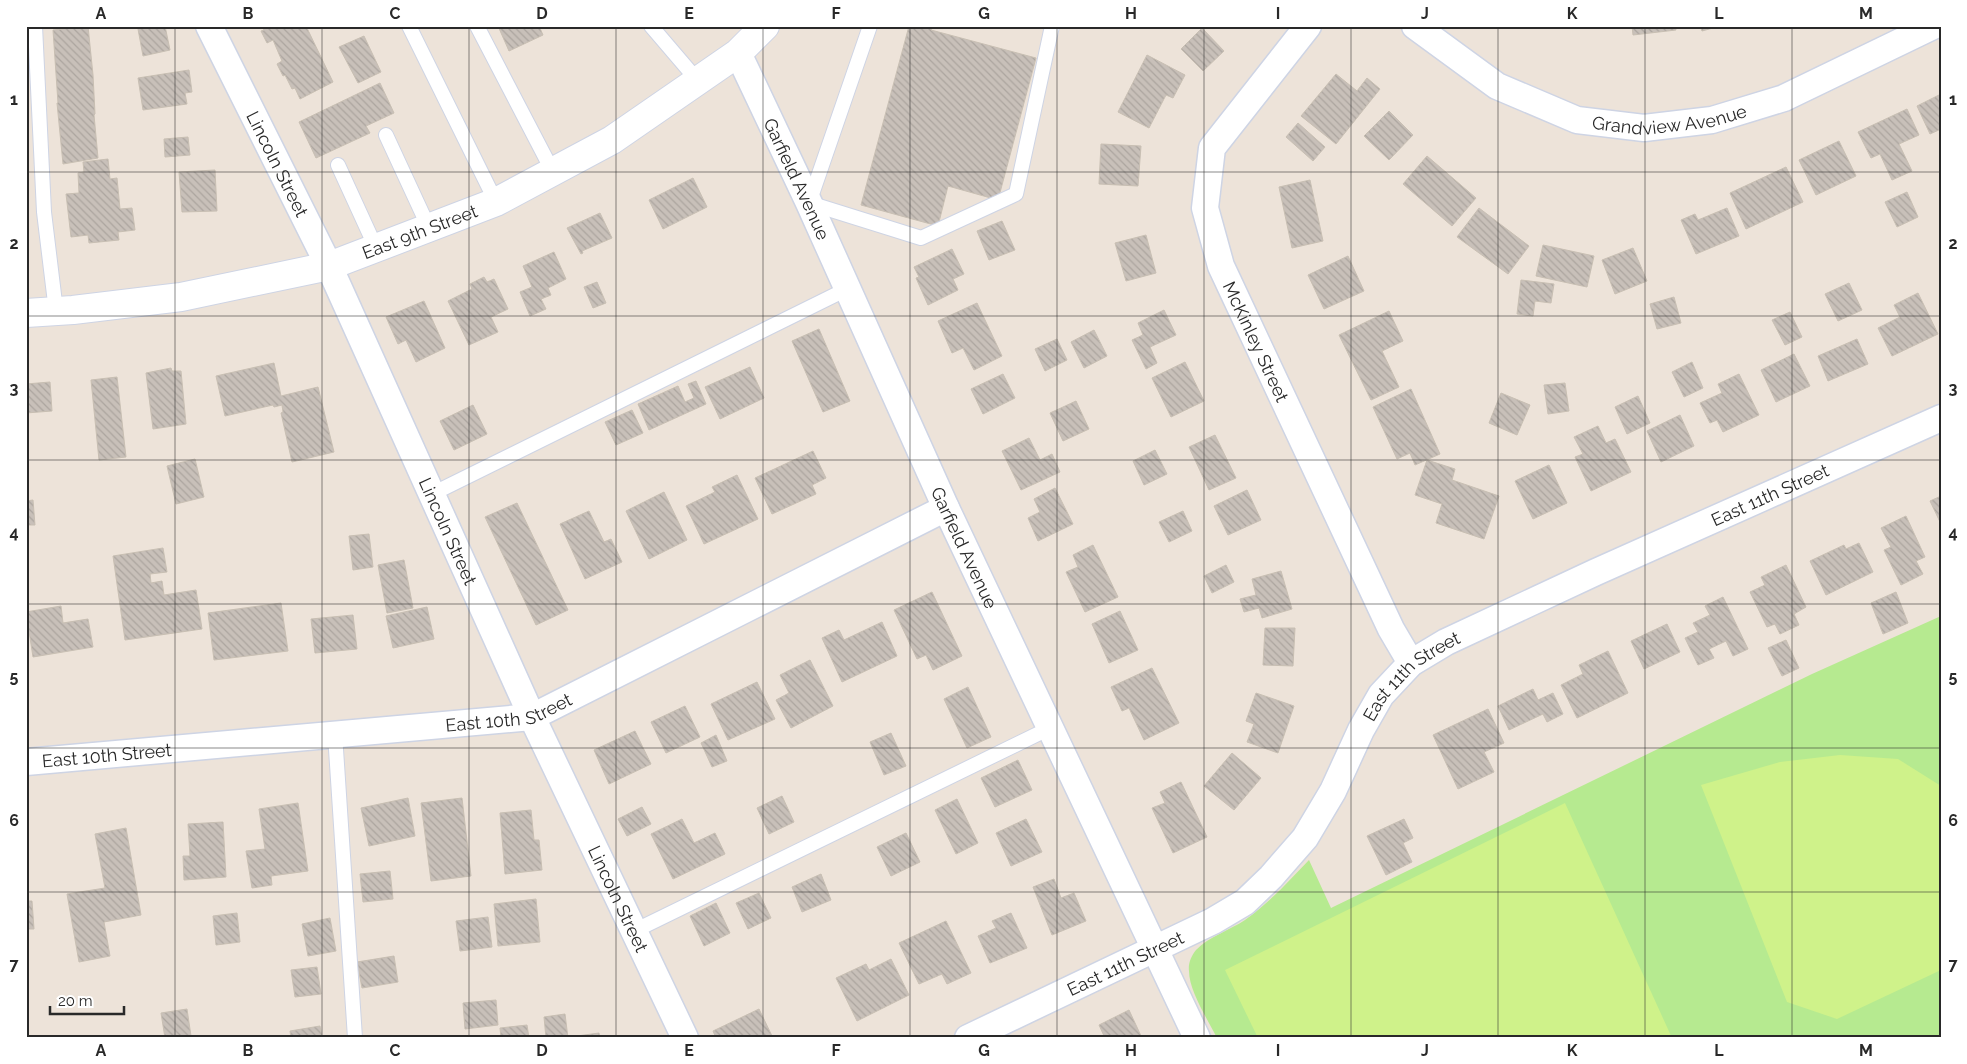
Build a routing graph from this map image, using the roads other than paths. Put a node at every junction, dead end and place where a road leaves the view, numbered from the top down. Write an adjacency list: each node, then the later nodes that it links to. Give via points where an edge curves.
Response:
1 (35, 26): 23 (lane, via 44,212)
2 (209, 26): 21 (street, Lincoln Street)
3 (409, 26): 17 (lane)
4 (477, 26): 16 (lane)
5 (651, 26): 13 (lane)
6 (765, 26): 12 (main road, East 9th Street)
7 (870, 26): 18 (lane)
8 (1308, 26): 28 (street, McKinley Street, via 1212,148 1205,208 1220,266 1391,629)
9 (1415, 26): 10 (street, Grandview Avenue, via 1497,86 1577,120 1644,128 1712,120 1784,98)
10 (1932, 26)
11 (1048, 27): 18 (lane, via 1016,194 921,238)
12 (738, 53): 13 (main road, East 9th Street); 18 (street, Garfield Avenue)
13 (698, 80): 16 (main road, East 9th Street, via 612,140)
14 (386, 135): 19 (lane)
15 (338, 165): 20 (lane)
16 (553, 172): 17 (main road, East 9th Street)
17 (496, 202): 19 (main road, East 9th Street)
18 (809, 203): 22 (street, Garfield Avenue)
19 (429, 228): 20 (main road, East 9th Street)
20 (376, 248): 21 (main road, East 9th Street)
21 (329, 266): 23 (main road, East 9th Street, via 181,298); 26 (street, Lincoln Street)
22 (848, 289): 26 (lane); 27 (street, Garfield Avenue)
23 (56, 311): 24 (main road, East 9th Street)
24 (26, 313)
25 (1941, 418): 28 (street, East 11th Street, via 1596,572 1446,642)
26 (432, 494): 29 (street, Lincoln Street)
27 (946, 508): 29 (street, East 10th Street); 30 (street, Garfield Avenue)
28 (1411, 663): 34 (street, East 11th Street, via 1381,695 1333,791 1305,838 1271,877 1245,902 1213,921)
29 (532, 717): 31 (street, East 10th Street); 33 (street, Lincoln Street)
30 (1050, 728): 33 (lane); 34 (street, Garfield Avenue)
31 (335, 734): 32 (street, East 10th Street); 35 (lane)
32 (26, 762)
33 (634, 931): 36 (street, Lincoln Street)
34 (1154, 948): 37 (street, East 11th Street); 38 (street, Garfield Avenue)
35 (356, 1038)
36 (685, 1038)
37 (968, 1038)
38 (1197, 1038)

